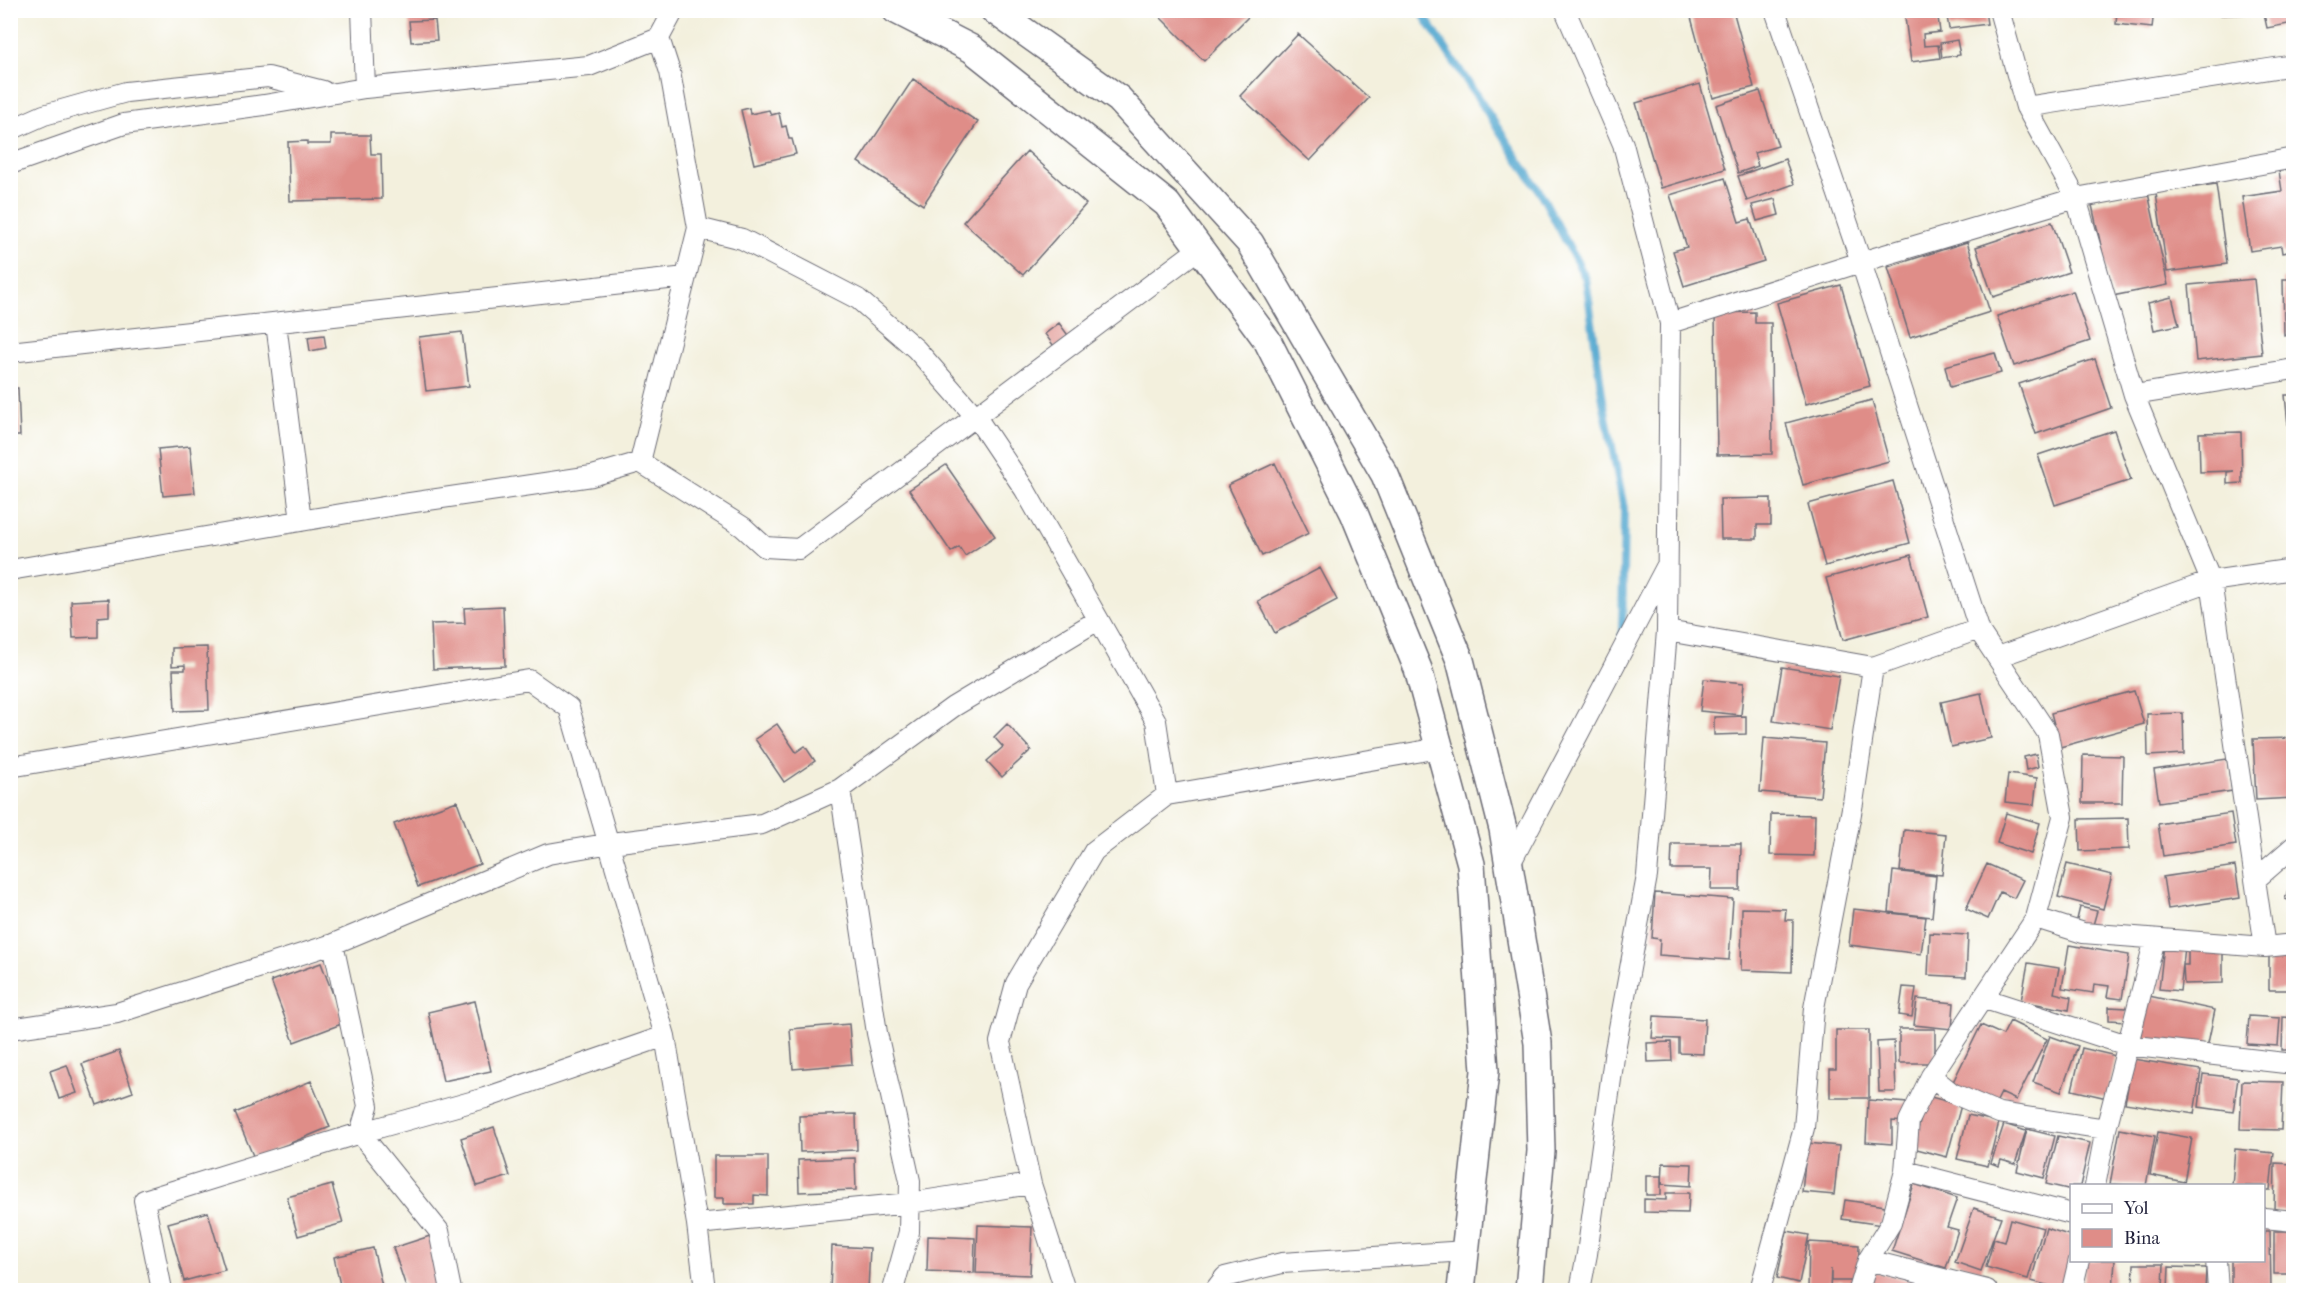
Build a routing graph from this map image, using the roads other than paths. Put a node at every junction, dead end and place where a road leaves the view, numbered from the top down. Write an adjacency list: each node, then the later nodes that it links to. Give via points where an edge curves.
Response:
1 (362, 10): 10 (street)
2 (674, 10): 8 (street)
3 (896, 10): 18 (main road, via 972,49 1167,204)
4 (994, 10): 44 (main road, via 1119,99 1250,243 1386,475 1460,660)
5 (1565, 10): 22 (street, via 1623,144)
6 (1775, 10): 19 (street)
7 (1999, 10): 12 (street)
8 (658, 38): 10 (street, via 590,66); 17 (street, via 670,72)
9 (2294, 65): 12 (street)
10 (365, 88): 11 (street)
11 (331, 93): 13 (street, via 268,77 126,92 44,115); 15 (street, via 124,124)
12 (2026, 107): 16 (street)
13 (10, 130)
14 (2294, 158): 16 (street)
15 (10, 164)
16 (2076, 198): 19 (street); 25 (street)
17 (698, 228): 20 (street); 26 (street, via 742,239 858,299 916,349)
18 (1200, 248): 26 (street); 38 (main road, via 1267,340 1354,513 1418,669)
19 (1861, 262): 22 (street); 34 (street)
20 (686, 277): 21 (street); 27 (street)
21 (276, 322): 23 (street); 28 (street)
22 (1670, 322): 29 (street)
23 (10, 352)
24 (2294, 369): 25 (street)
25 (2133, 395): 32 (street)
26 (976, 417): 27 (street, via 799,549 765,547 743,527); 33 (street, via 1025,490)
27 (640, 462): 28 (street, via 592,476)
28 (301, 521): 31 (street)
29 (1668, 565): 35 (street); 44 (street)
30 (2294, 569): 32 (street)
31 (10, 570)
32 (2211, 581): 36 (street); 45 (street)
33 (1098, 620): 40 (street, via 953,707); 41 (street, via 1156,721)
34 (1979, 629): 36 (street); 37 (street)
35 (1667, 631): 37 (street); 79 (street, via 1647,876 1615,1050)
36 (1997, 657): 46 (street, via 2048,734 2063,817)
37 (1873, 667): 80 (street, via 1853,803 1814,1008 1804,1128)
38 (1440, 748): 41 (street); 67 (main road, via 1471,864 1485,1071)
39 (10, 766): 42 (street, via 529,680 569,708)
40 (840, 789): 42 (street, via 762,824); 62 (street, via 877,1033 910,1181)
41 (1167, 795): 60 (street, via 1094,852 1016,983 1000,1042)
42 (610, 843): 48 (street, via 548,854); 53 (street)
43 (2294, 846): 45 (street)
44 (1509, 866): 78 (main road, via 1538,1043 1540,1151)
45 (2255, 880): 50 (street)
46 (2036, 918): 47 (street, via 2083,933); 51 (street)
47 (2155, 939): 50 (street); 54 (street)
48 (333, 944): 52 (street, via 117,1013); 58 (street, via 368,1106)
49 (2294, 944): 50 (street)
50 (2265, 947)
51 (1982, 998): 54 (street); 56 (street)
52 (10, 1029)
53 (665, 1036): 58 (street, via 485,1098); 66 (street)
54 (2127, 1045): 55 (street); 57 (street)
55 (2294, 1064)
56 (1931, 1076): 57 (street, via 1952,1093 1999,1113); 59 (street, via 1909,1121)
57 (2106, 1129): 61 (street)
58 (360, 1133): 71 (street, via 144,1200); 72 (street, via 439,1230)
59 (1905, 1171): 63 (street); 68 (street, via 1891,1223)
60 (1031, 1184): 62 (street); 75 (street)
61 (2095, 1184)
62 (910, 1203): 66 (street); 74 (street, via 909,1232)
63 (2070, 1213)
64 (2265, 1218): 65 (street)
65 (2294, 1221)
66 (697, 1224): 73 (street)
67 (1466, 1251): 76 (street, via 1282,1263 1225,1276); 77 (main road)
68 (1868, 1260): 81 (street); 82 (street)
69 (2079, 1262): 83 (street)
70 (2216, 1262): 84 (street)
71 (162, 1290)
72 (451, 1290)
73 (705, 1290)
74 (893, 1290)
75 (1065, 1290)
76 (1215, 1290)
77 (1461, 1290)
78 (1529, 1290)
79 (1580, 1290)
80 (1760, 1290)
81 (1859, 1290)
82 (1987, 1290)
83 (2072, 1290)
84 (2218, 1290)

